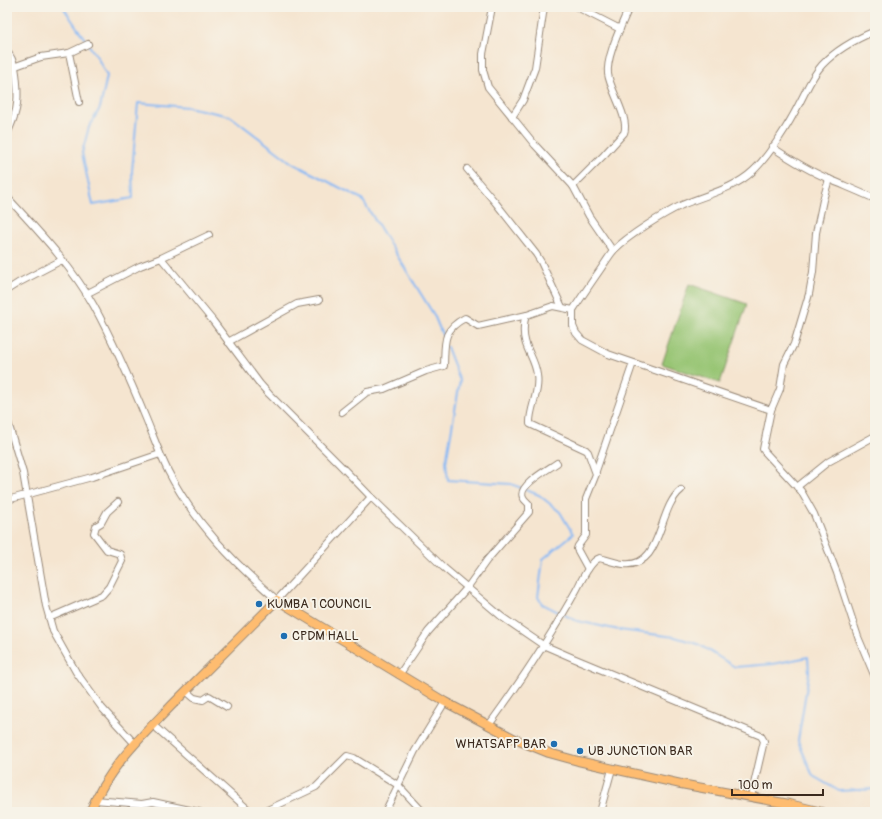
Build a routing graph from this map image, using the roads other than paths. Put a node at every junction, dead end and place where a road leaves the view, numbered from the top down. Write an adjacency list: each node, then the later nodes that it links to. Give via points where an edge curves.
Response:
1 (492, 7): 12 (street, via 483,54 484,77)
2 (544, 7): 12 (street, via 535,68 523,100)
3 (578, 7): 5 (street)
4 (629, 7): 5 (street)
5 (620, 29): 17 (street, via 608,74 625,130)
6 (875, 31): 14 (street, via 831,56 821,65)
7 (88, 44): 9 (street)
8 (7, 51): 10 (street)
9 (69, 53): 10 (street, via 41,57); 11 (street)
10 (16, 66): 13 (street, via 19,99)
11 (79, 102)
12 (512, 117): 17 (street)
13 (7, 134)
14 (772, 147): 16 (street); 21 (street, via 753,172 743,179 662,216)
15 (466, 169): 27 (street, via 536,254)
16 (829, 179): 19 (street); 32 (street, via 816,233 809,294 794,344 784,364 780,389)
17 (572, 186): 21 (street)
18 (7, 196): 23 (street)
19 (875, 199)
20 (209, 236): 22 (street)
21 (613, 251): 28 (street)
22 (161, 258): 25 (street); 30 (street)
23 (62, 260): 24 (street); 25 (street)
24 (7, 290)
25 (86, 294): 36 (street, via 124,366)
26 (319, 300): 30 (street, via 296,304)
27 (562, 307): 28 (street); 29 (street, via 546,307)
28 (573, 310): 31 (street, via 573,326 582,340 608,354)
29 (527, 315): 33 (street, via 478,326 465,318 454,324 445,338 444,366 384,389 367,392); 38 (street, via 524,320 524,341 538,376 530,424 586,450)
30 (228, 342): 42 (street, via 269,394)
31 (633, 363): 32 (street); 38 (street)
32 (771, 410): 39 (street, via 763,449)
33 (342, 412)
34 (7, 419): 41 (street)
35 (875, 436): 39 (street, via 828,462)
36 (160, 454): 41 (street); 47 (street, via 181,494 218,544)
37 (557, 463): 46 (street, via 527,485 522,494 529,504 529,512 487,560)
38 (596, 471): 45 (street, via 586,498 586,535 577,549)
39 (797, 487): 51 (street, via 814,514)
40 (681, 490): 45 (street, via 671,501 654,546 644,559 638,563 623,564 598,558)
41 (28, 495): 43 (street); 48 (street)
42 (371, 497): 46 (street); 47 (street)
43 (7, 500)
44 (118, 502): 48 (street, via 96,526 94,533 107,550 120,554 122,561 109,587 102,595)
45 (588, 569): 49 (street)
46 (467, 588): 49 (street, via 502,617); 50 (street, via 428,632)
47 (277, 600): 50 (main road); 52 (main road)
48 (49, 618): 57 (street, via 76,672 102,708)
49 (543, 645): 56 (street); 60 (street, via 761,736 764,741)
50 (399, 675): 53 (main road)
51 (875, 677)
52 (186, 691): 54 (street, via 194,698 203,700 209,696); 55 (main road)
53 (445, 702): 56 (main road); 59 (street, via 415,750)
54 (227, 708)
55 (153, 725): 57 (main road); 64 (street)
56 (490, 725): 58 (main road, via 549,753)
57 (135, 744): 61 (main road, via 106,779)
58 (612, 769): 60 (main road); 68 (street)
59 (398, 785): 65 (street, via 347,756 316,787); 66 (street); 67 (street)
60 (751, 797): 69 (main road)
61 (95, 800): 62 (main road); 63 (street, via 142,804 153,802)
62 (90, 812)
63 (199, 812)
64 (252, 812)
65 (263, 812)
66 (385, 812)
67 (423, 812)
68 (600, 812)
69 (822, 812)

